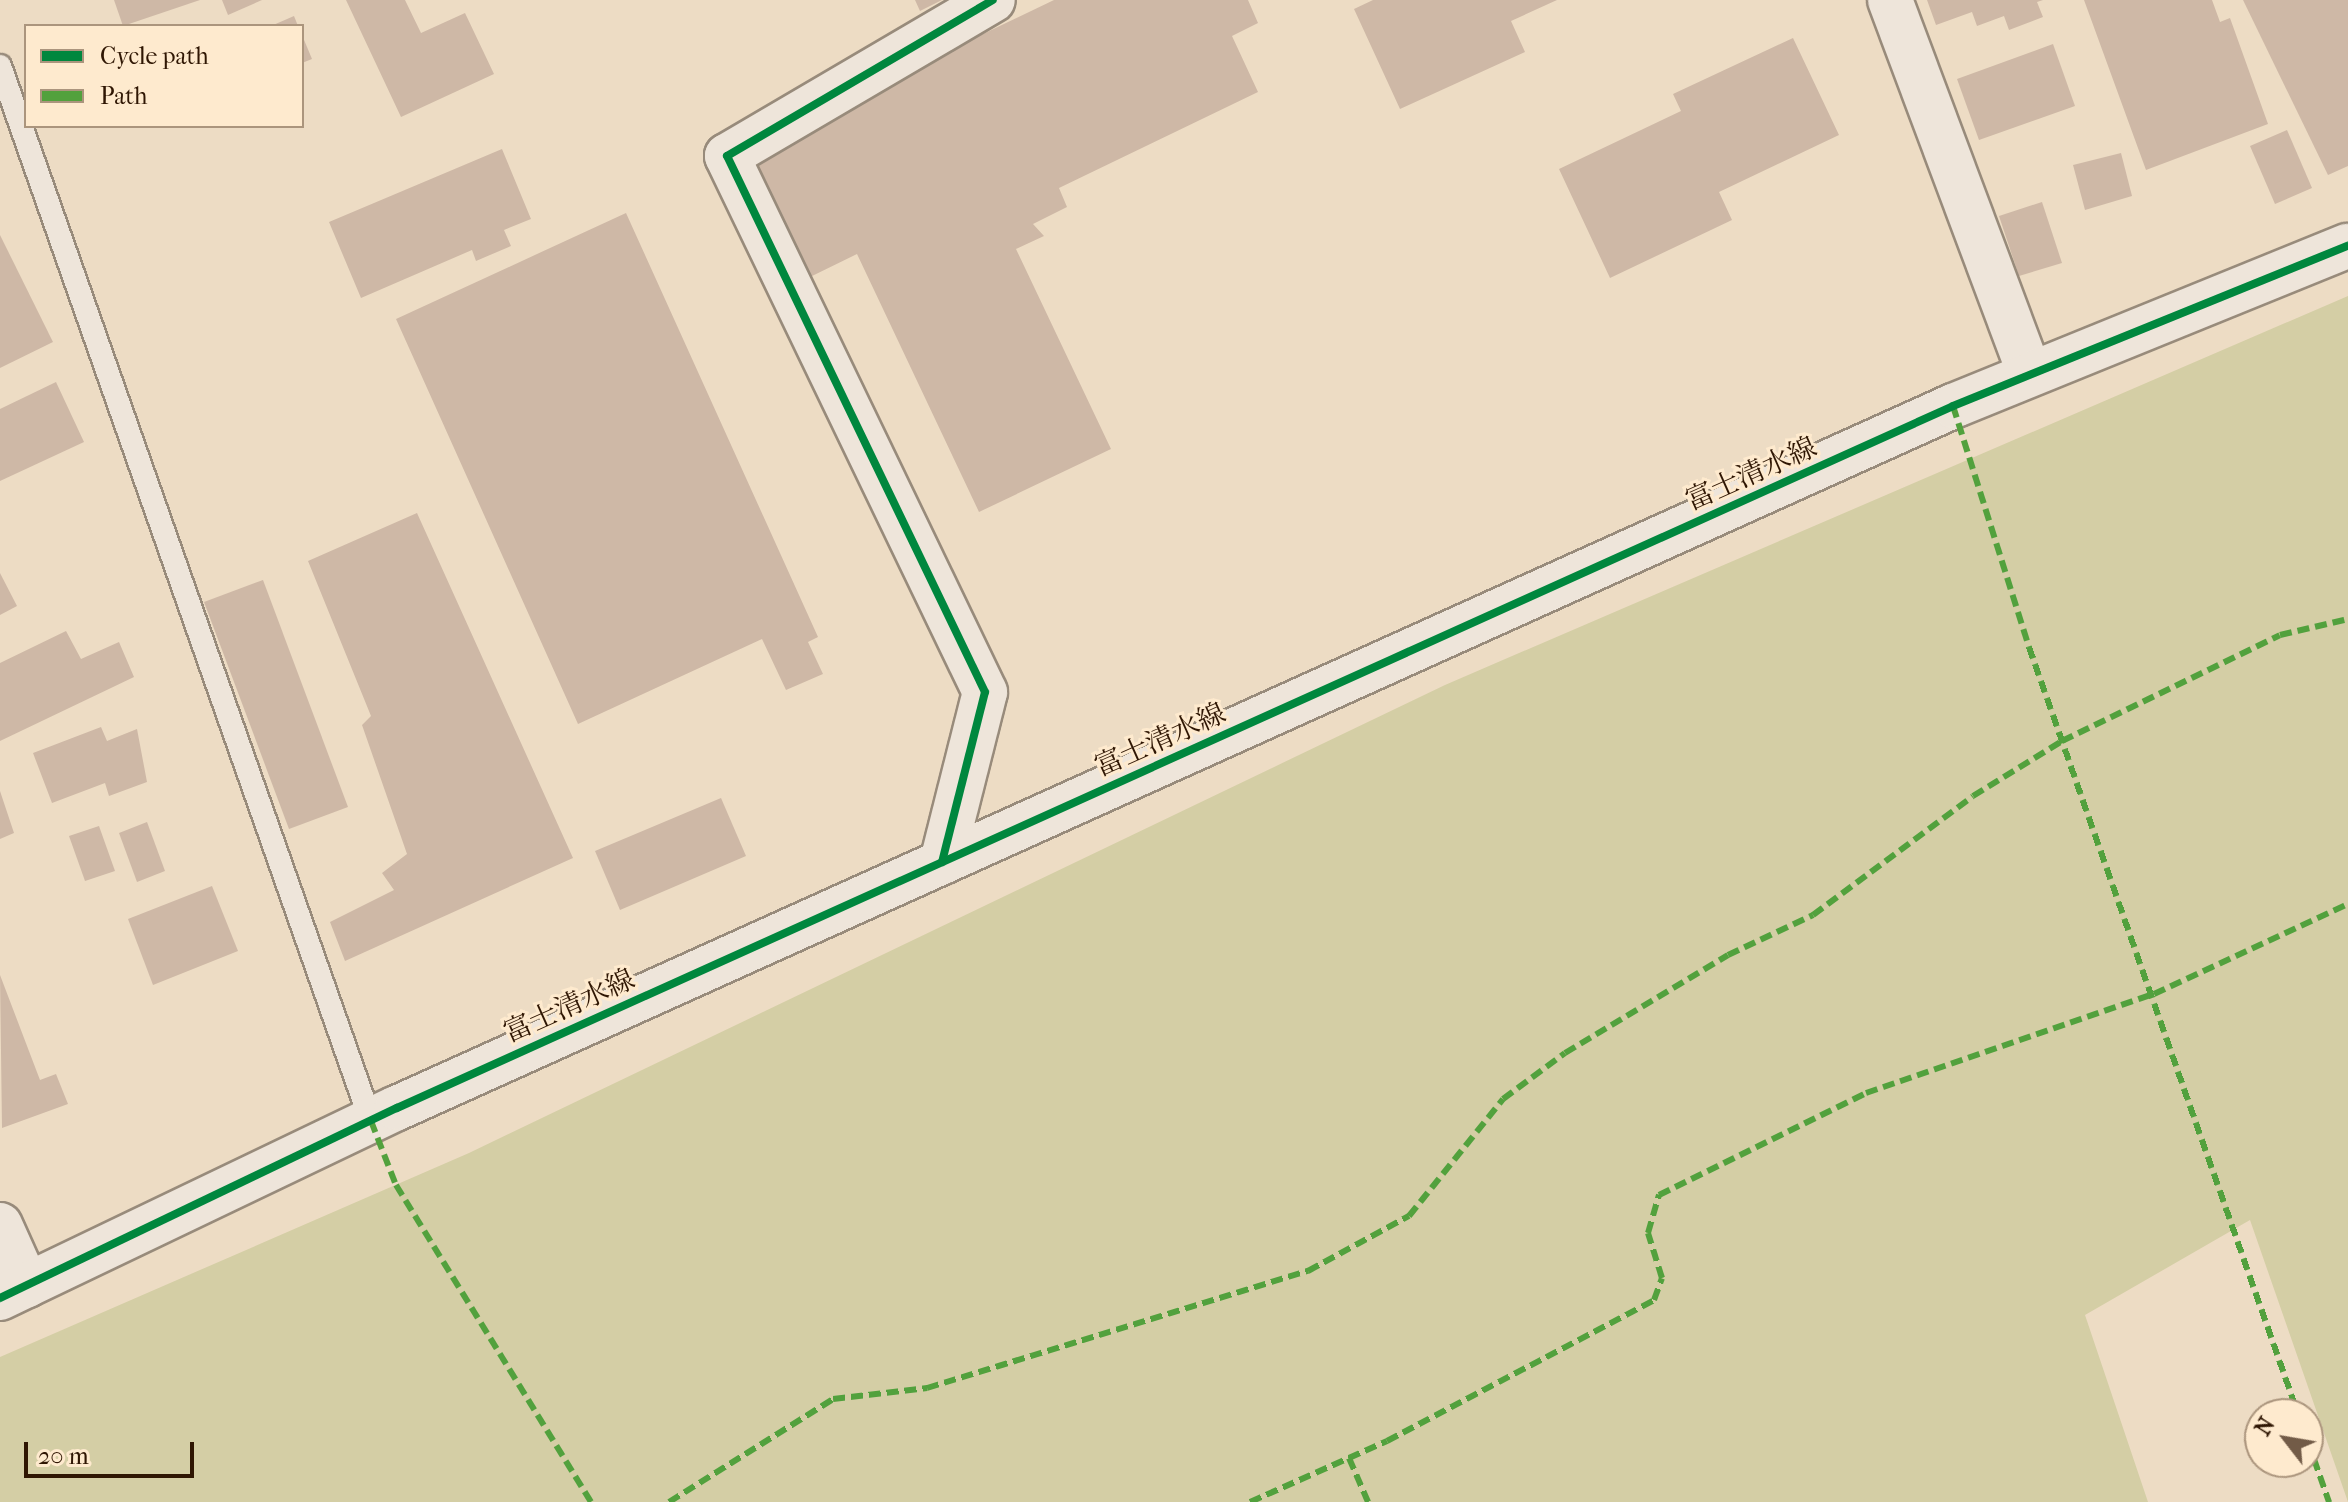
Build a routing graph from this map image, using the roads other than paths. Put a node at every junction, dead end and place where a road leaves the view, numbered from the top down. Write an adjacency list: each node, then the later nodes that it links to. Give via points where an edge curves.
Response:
1 (993, 0): 6 (main road, via 727,156 985,692)
2 (1890, 0): 5 (main road)
3 (0, 66): 7 (lane)
4 (2348, 246): 5 (main road, 富士清水線)
5 (2030, 374): 6 (main road, 富士清水線)
6 (942, 862): 7 (main road, 富士清水線)
7 (371, 1121): 9 (main road, 富士清水線)
8 (0, 1225): 9 (main road)
9 (14, 1291)

